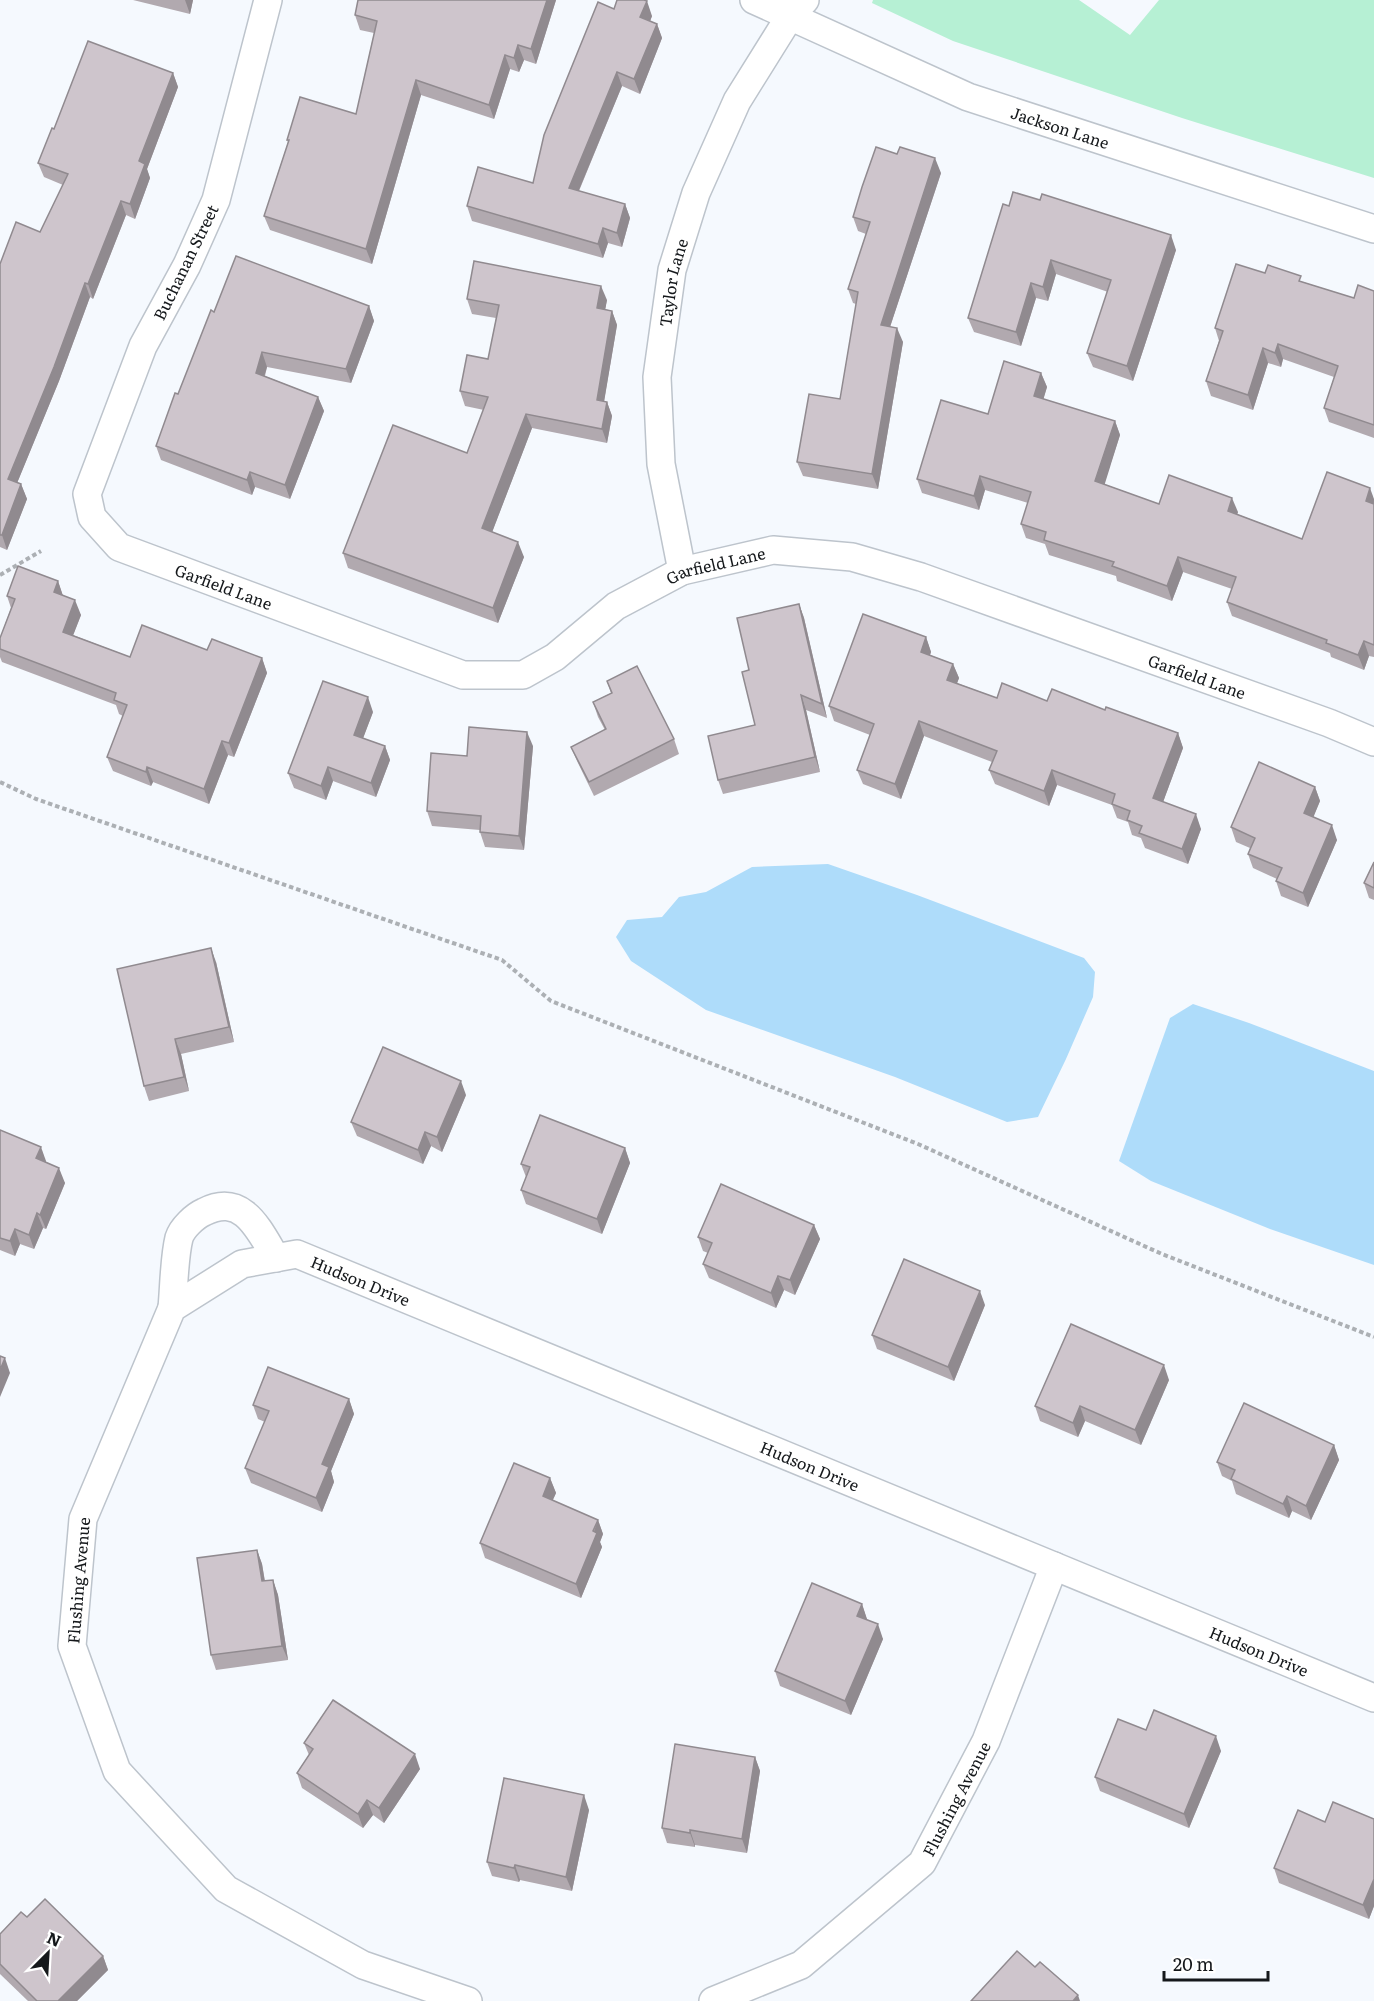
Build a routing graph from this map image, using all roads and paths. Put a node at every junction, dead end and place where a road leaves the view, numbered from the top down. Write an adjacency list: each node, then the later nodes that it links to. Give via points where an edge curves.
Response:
1 (268, 0): 5 (street, Buchanan Street, via 216,200 187,265 143,346 87,494)
2 (754, 0): 3 (street, Jackson Lane)
3 (797, 8): 4 (street, Jackson Lane, via 968,97); 7 (street, Taylor Lane, via 737,101 696,193 672,270 657,376 661,464)
4 (1374, 229)
5 (92, 517): 7 (street, Garfield Lane, via 119,547 464,675 523,675 555,657 616,606)
6 (41, 551): 8 (path)
7 (682, 572): 9 (street, Garfield Lane, via 773,550 852,557 932,581)
8 (0, 575)
9 (1374, 742)
10 (0, 782): 13 (path, via 36,799 502,960 551,1001 918,1144 1162,1254)
11 (276, 1258): 12 (street, Hudson Drive, via 242,1264); 12 (street, Flushing Avenue, via 248,1215 232,1206 211,1208 197,1216 179,1236); 14 (street, Hudson Drive, via 297,1254)
12 (172, 1308): 16 (street, Flushing Avenue, via 83,1519 72,1646 117,1770 226,1889 363,1965)
13 (1374, 1337)
14 (1054, 1566): 15 (street, Hudson Drive); 17 (street, Flushing Avenue, via 986,1741 922,1863 801,1965)
15 (1374, 1698)
16 (468, 2001)
17 (712, 2001)

